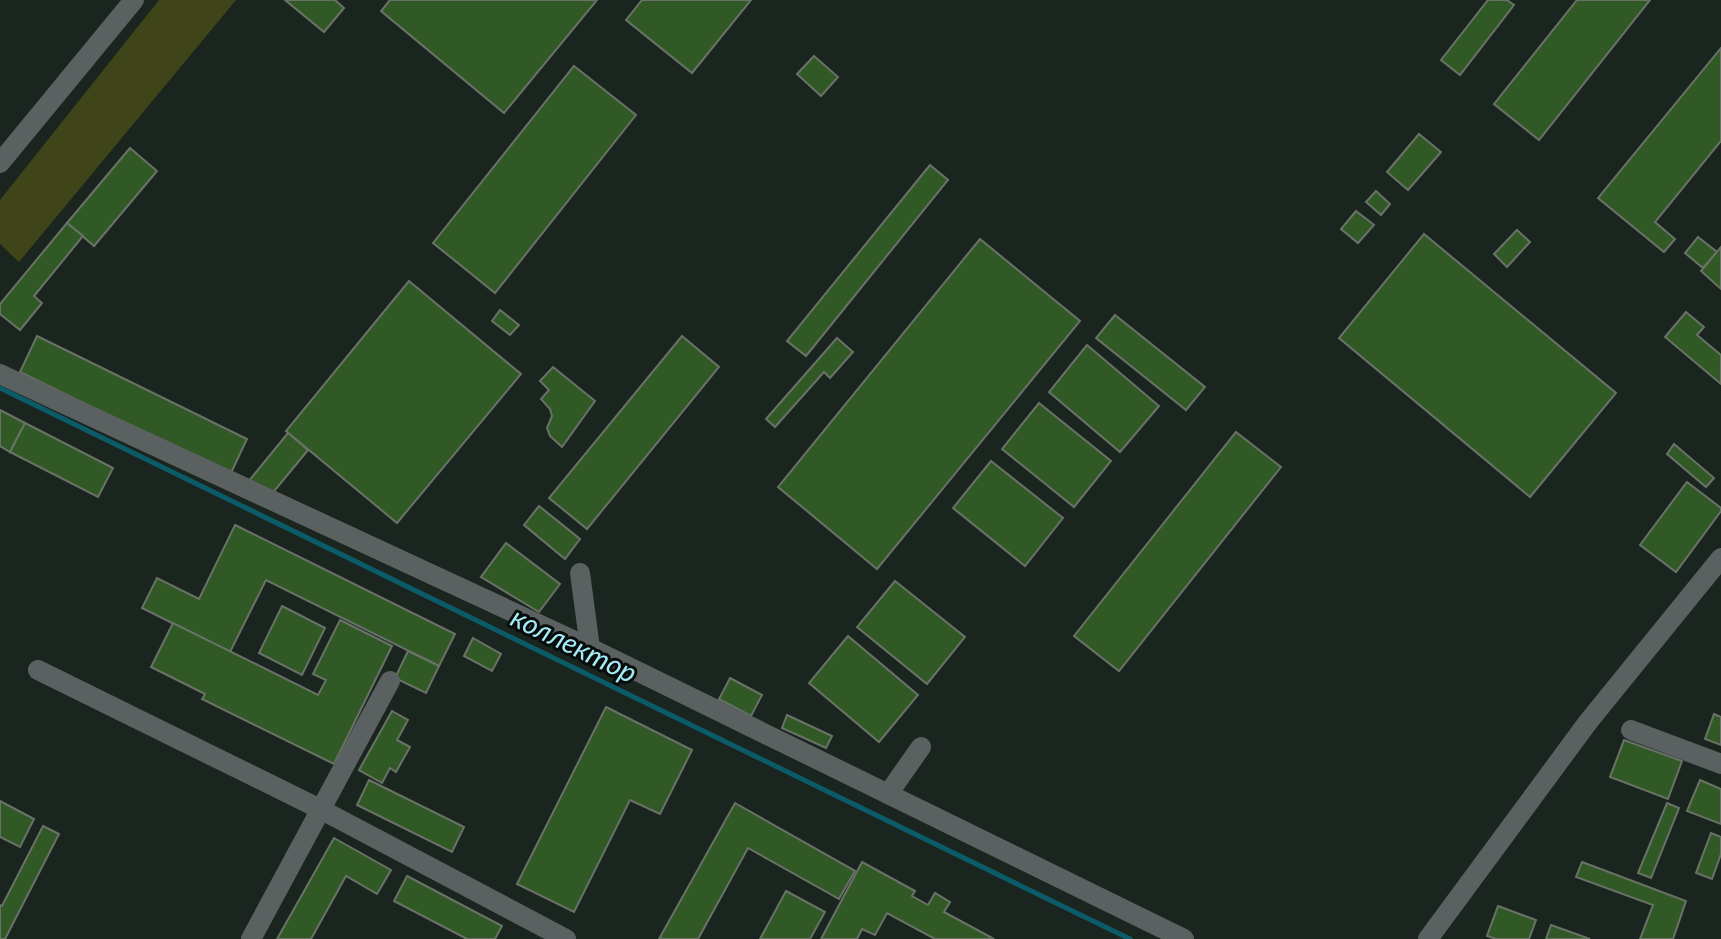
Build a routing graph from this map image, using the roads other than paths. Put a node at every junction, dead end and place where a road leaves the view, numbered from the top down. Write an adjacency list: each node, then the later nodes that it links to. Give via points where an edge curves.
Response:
1 (134, 0): 2 (street)
2 (0, 163)
3 (0, 374): 6 (street)
4 (1721, 558): 17 (street, via 1588,722)
5 (580, 573): 6 (street)
6 (590, 648): 12 (street)
7 (38, 670): 13 (street)
8 (390, 681): 13 (street)
9 (1631, 730): 11 (street)
10 (921, 747): 12 (street)
11 (1721, 764)
12 (888, 794): 16 (street)
13 (320, 809): 14 (street); 15 (street)
14 (251, 939)
15 (566, 939)
16 (1184, 939)
17 (1428, 939)

